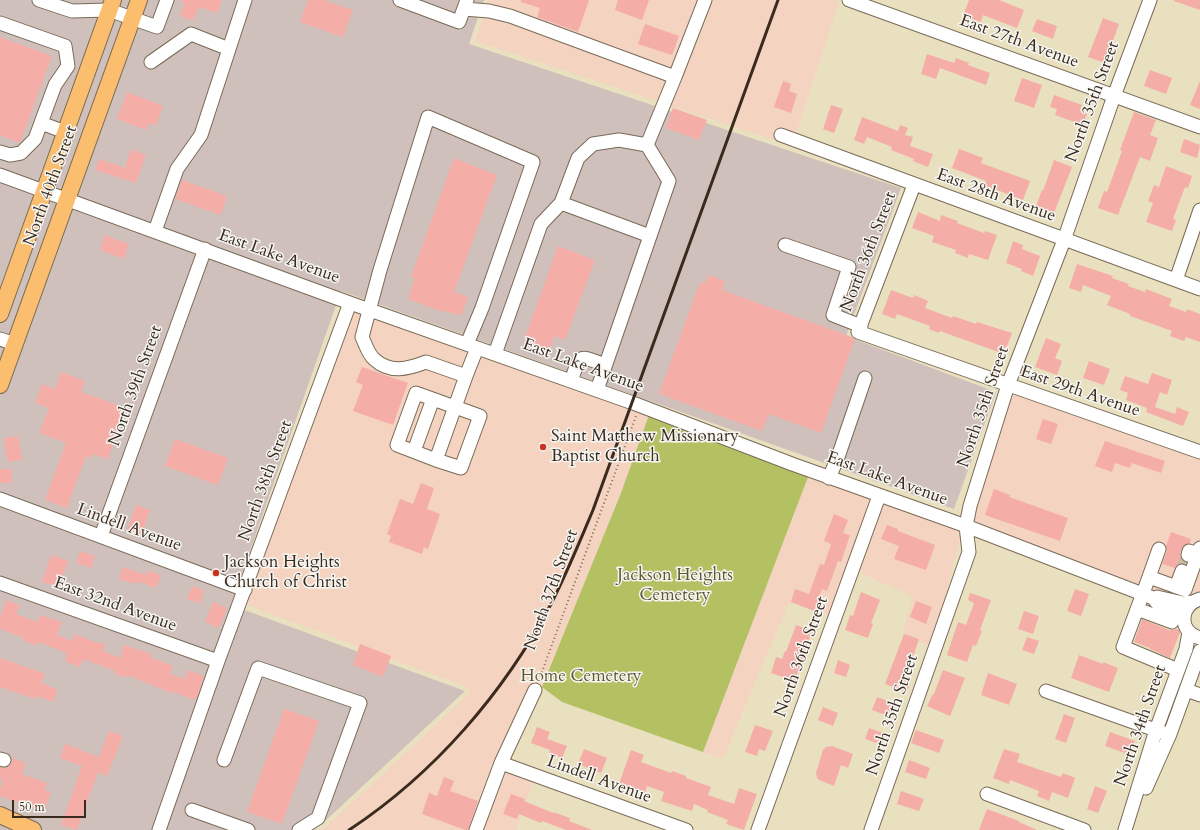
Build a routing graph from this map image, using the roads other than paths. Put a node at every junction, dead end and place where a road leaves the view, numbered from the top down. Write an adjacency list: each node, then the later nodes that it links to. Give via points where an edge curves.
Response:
1 (39, 0): 10 (street)
2 (139, 0): 12 (main road, North 40th Street)
3 (167, 0): 12 (street, via 157,27)
4 (245, 0): 14 (street)
5 (400, 0): 11 (street)
6 (705, 0): 18 (street)
7 (849, 0): 19 (street, East 27th Avenue)
8 (1150, 0): 19 (street, North 35th Street)
9 (111, 5): 10 (street); 12 (street); 17 (main road, North 40th Street)
10 (74, 6)
11 (463, 10): 18 (street, via 489,11 510,16)
12 (132, 19): 29 (main road, North 40th Street)
13 (0, 23): 16 (street, via 65,46)
14 (229, 49): 15 (street, via 191,34); 32 (street, via 201,135 177,169)
15 (151, 62)
16 (68, 66): 17 (street); 20 (street, via 55,85)
17 (87, 72): 22 (main road, North 40th Street)
18 (675, 77): 24 (street)
19 (1114, 96): 21 (street, East 27th Avenue); 34 (street, North 35th Street)
20 (41, 123): 22 (street); 25 (street, via 35,140 21,153)
21 (1200, 128)
22 (66, 132): 28 (main road, North 40th Street)
23 (781, 135): 27 (street, East 28th Avenue)
24 (647, 146): 30 (street, via 619,140 593,144 578,158); 33 (street, via 669,181)
25 (5, 154): 26 (street)
26 (1, 175): 28 (street, East Lake Avenue)
27 (914, 185): 34 (street, East 28th Avenue); 42 (street, North 36th Street)
28 (44, 191): 29 (street, East Lake Avenue); 41 (main road, North 40th Street)
29 (66, 199): 32 (street, East Lake Avenue); 43 (main road, North 40th Street)
30 (561, 203): 33 (street); 45 (street, via 541,224)
31 (1200, 210): 37 (street)
32 (156, 231): 36 (street, East Lake Avenue)
33 (650, 236): 46 (street)
34 (1064, 240): 37 (street, East 28th Avenue); 51 (street, North 35th Street)
35 (785, 245): 42 (street, East 29th Avenue, via 849,267 833,315)
36 (205, 249): 39 (street, East Lake Avenue); 62 (street, North 39th Street)
37 (1176, 280): 38 (street, East 28th Avenue)
38 (1200, 289)
39 (350, 303): 40 (street, East Lake Avenue); 69 (street, North 38th Street)
40 (369, 309): 44 (street, East Lake Avenue); 44 (street, via 428,117 533,162 482,308); 47 (street, via 362,337 373,359 398,370 426,362)
41 (0, 314)
42 (859, 329): 51 (street, East 29th Avenue)
43 (7, 341): 50 (main road, North 40th Street)
44 (472, 346): 45 (street, East Lake Avenue); 47 (street)
45 (495, 354): 49 (street, East Lake Avenue)
46 (605, 365): 49 (street, via 585,357 580,358); 52 (street)
47 (466, 376): 54 (street)
48 (865, 378): 58 (street)
49 (571, 381): 52 (street, East Lake Avenue)
50 (0, 385)
51 (1008, 385): 56 (street, East 29th Avenue); 61 (street, North 35th Street)
52 (597, 390): 58 (street, East Lake Avenue)
53 (433, 399): 54 (street); 55 (street); 55 (street, via 416,393 397,445)
54 (455, 407): 57 (street); 57 (street, via 480,416 461,468)
55 (414, 452): 57 (street)
56 (1200, 452)
57 (436, 460)
58 (829, 478): 59 (street, East Lake Avenue)
59 (879, 496): 61 (street, East Lake Avenue); 95 (street, North 36th Street)
60 (0, 499): 62 (street, Lindell Avenue)
61 (966, 526): 70 (street, East Lake Avenue); 96 (street, North 35th Street, via 969,552)
62 (101, 536): 69 (street, Lindell Avenue)
63 (1159, 549): 66 (street)
64 (1195, 552): 68 (street, via 1185,590)
65 (1182, 571): 68 (street)
66 (1149, 576): 68 (street); 70 (street)
67 (0, 583): 76 (street, East 32nd Avenue)
68 (1176, 587)
69 (245, 590): 76 (street, North 38th Street)
70 (1148, 596): 71 (street, East Lake Avenue, via 1159,596 1183,603); 72 (street); 73 (street, East Lake Avenue, via 1170,609)
71 (1196, 600): 73 (street)
72 (1137, 609): 73 (street); 77 (street, via 1123,647)
73 (1178, 621): 74 (street)
74 (1195, 636): 77 (street, North 34th Street, via 1186,649)
75 (1200, 651): 79 (street, North 34th Street)
76 (218, 661): 90 (street, North 38th Street)
77 (1178, 670): 82 (street, North 34th Street)
78 (535, 690): 85 (street)
79 (1186, 690): 81 (street); 83 (street, North 34th Street)
80 (1046, 691): 82 (street)
81 (1200, 695)
82 (1156, 730): 83 (street); 98 (street, North 34th Street)
83 (1170, 734): 98 (street, North 34th Street)
84 (224, 760): 92 (street, via 258,668 360,703 318,818)
85 (501, 764): 93 (street); 94 (street, Lindell Avenue)
86 (987, 794): 97 (street)
87 (192, 810): 91 (street)
88 (0, 815): 89 (main road)
89 (33, 830)
90 (159, 830)
91 (248, 830)
92 (299, 830)
93 (476, 830)
94 (686, 830)
95 (758, 830)
96 (872, 830)
97 (1084, 830)
98 (1126, 830)

